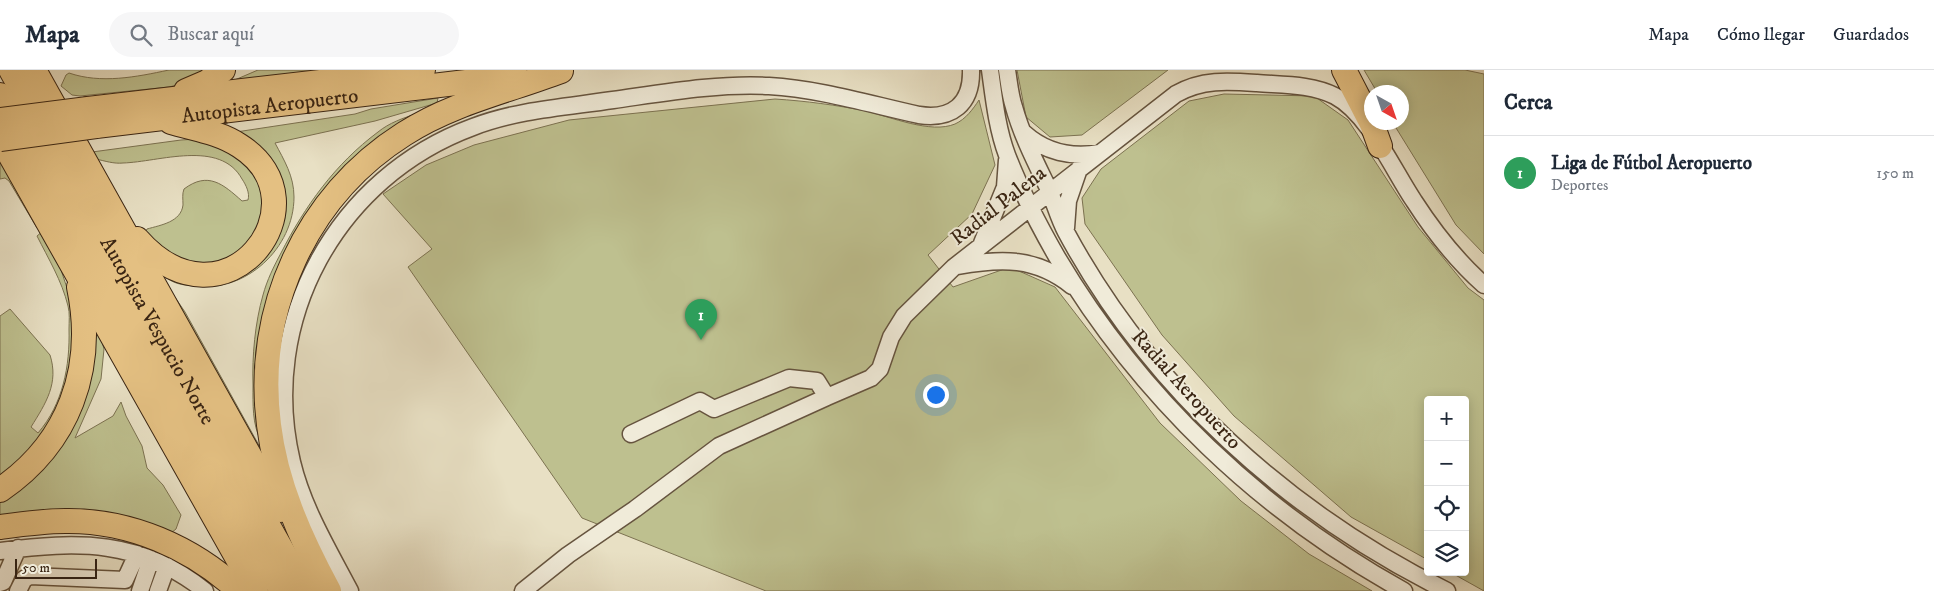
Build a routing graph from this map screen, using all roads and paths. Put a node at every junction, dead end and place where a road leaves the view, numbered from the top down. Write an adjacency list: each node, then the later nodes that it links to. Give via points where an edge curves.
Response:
1 (11, 70): 47 (highway, Autopista Vespucio Norte)
2 (223, 70): 11 (highway)
3 (423, 70): 11 (highway, Autopista Aeropuerto)
4 (566, 70): 11 (highway, Autopista Aeropuerto); 37 (highway, via 452,108 403,134 343,184 299,247 272,322 266,362 266,405 280,479)
5 (971, 70): 49 (street, via 970,88 964,101 952,111 937,116 799,89 766,86 698,90 499,118 440,141 387,176 341,224 315,266 298,306 285,370 286,428 296,476 308,511)
6 (990, 70): 18 (street, Radial Aeropuerto)
7 (1006, 70): 14 (street, Radial Aeropuerto)
8 (1344, 70): 16 (highway)
9 (36, 73): 22 (highway)
10 (0, 95): 46 (highway, Autopista Vespucio Norte)
11 (153, 110): 12 (highway, Autopista Aeropuerto); 22 (highway, via 222,136 254,157 272,192 269,229 253,254 238,265 213,274 196,275 172,268 156,258)
12 (92, 118): 13 (highway, Autopista Aeropuerto, bridge); 15 (highway, Autopista Aeropuerto, bridge)
13 (0, 120)
14 (1022, 131): 17 (street, Radial Palena, via 1054,151 1074,155); 20 (street, Radial Aeropuerto)
15 (0, 138): 26 (highway)
16 (1380, 146): 17 (street, Radial Palena, via 1356,113 1327,93 1312,88 1224,81 1184,89); 27 (street, Radial Palena, via 1431,226)
17 (1100, 153): 19 (street, Radial Palena)
18 (1007, 155): 21 (street, Radial Aeropuerto); 24 (street, Radial Aeropuerto, via 1005,187)
19 (1079, 169): 20 (street, Radial Palena); 23 (street, via 1068,201)
20 (1050, 192): 21 (street, Radial Palena); 23 (street, Radial Aeropuerto)
21 (1029, 208): 24 (street, Radial Palena); 28 (street, Radial Aeropuerto)
22 (116, 215): 37 (highway, via 273,499)
23 (1065, 230): 52 (street, Radial Aeropuerto, via 1106,296 1145,348 1186,397 1233,444 1281,486 1336,527)
24 (981, 245): 25 (street, Radial Palena)
25 (954, 267): 28 (street, Radial Palena, via 992,260 1029,264 1052,272); 29 (street, via 904,316 891,337 880,369 870,378)
26 (74, 269): 31 (highway, via 84,326 82,362 75,394 65,419 48,446 25,472); 45 (highway)
27 (1484, 285)
28 (1075, 289): 51 (street, Radial Aeropuerto, via 1156,393 1221,460 1308,532)
29 (827, 397): 30 (street, via 817,381 789,378 714,408 700,401); 50 (street, via 719,446)
30 (631, 434)
31 (0, 490)
32 (0, 527): 44 (highway, via 67,521 135,530 186,552)
33 (18, 548): 34 (street); 35 (street, via 81,544); 39 (street)
34 (0, 551)
35 (144, 557): 36 (street); 38 (street); 40 (street)
36 (167, 566): 42 (street); 43 (street)
37 (316, 567): 48 (highway)
38 (126, 580): 40 (street); 41 (street, via 30,576 24,579)
39 (0, 583)
40 (141, 588)
41 (18, 591)
42 (158, 591)
43 (205, 591)
44 (239, 591)
45 (256, 591)
46 (282, 591)
47 (305, 591)
48 (329, 591)
49 (350, 591)
50 (523, 591)
51 (1404, 591)
52 (1447, 591)

